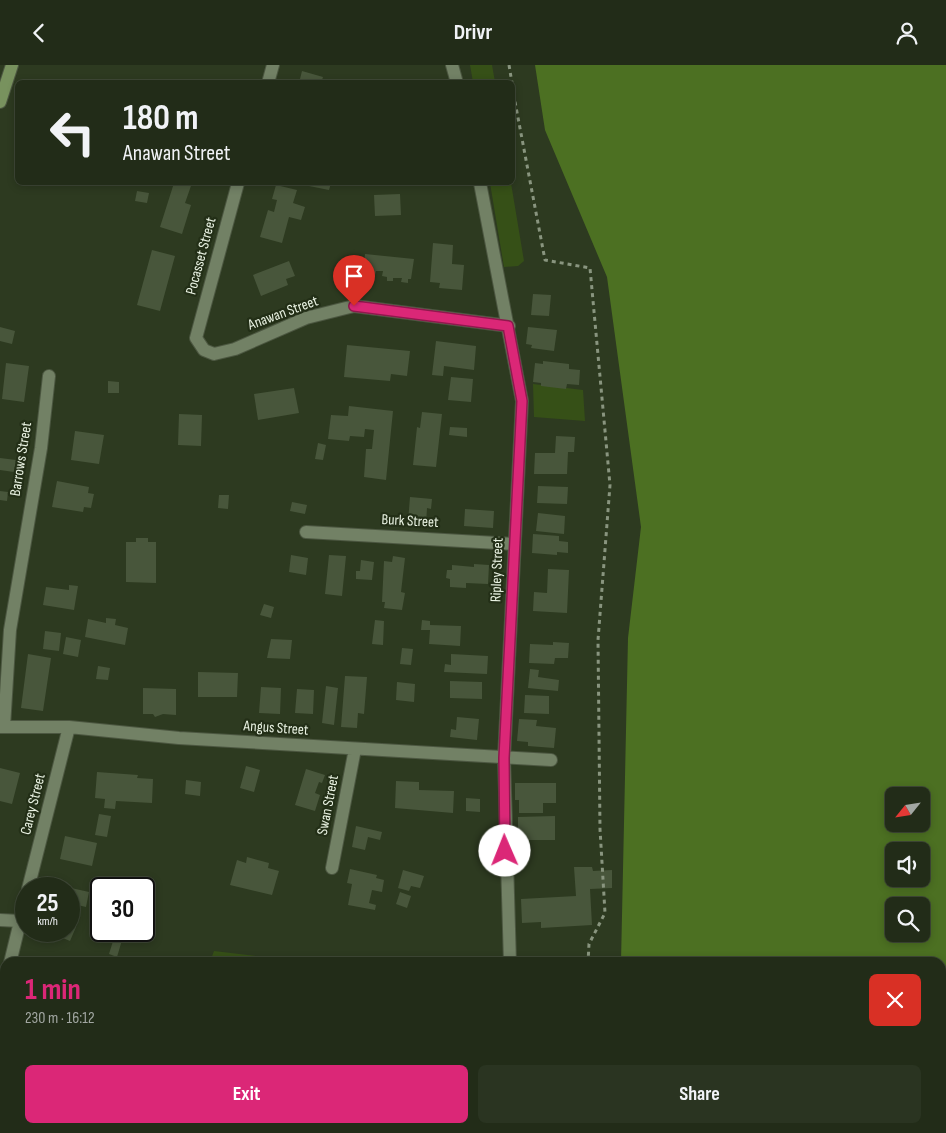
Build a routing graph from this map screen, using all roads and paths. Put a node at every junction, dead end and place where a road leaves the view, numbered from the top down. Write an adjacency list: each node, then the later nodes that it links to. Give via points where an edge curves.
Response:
1 (12, 65): 9 (street)
2 (273, 65): 5 (street)
3 (452, 65): 6 (street)
4 (509, 65): 7 (path)
5 (269, 80)
6 (456, 80)
7 (511, 80)
8 (515, 100): 29 (path, via 545,260 590,268 609,476 598,640 600,829 606,913 589,944)
9 (0, 102)
10 (237, 185): 13 (street, Pocasset Street)
11 (480, 185): 12 (street, Ripley Street)
12 (508, 326): 13 (street, Anawan Street, via 354,306 306,319 235,349 214,354 204,350); 16 (street, Ripley Street, via 522,401)
13 (196, 339)
14 (49, 376): 17 (street, Barrows Street, via 41,448 10,630)
15 (306, 532): 16 (street, Burk Street)
16 (514, 544): 20 (street, Ripley Street)
17 (2, 727): 18 (street, Angus Street)
18 (69, 727): 19 (street, Angus Street); 23 (street, Carey Street)
19 (355, 749): 20 (street, Angus Street); 22 (street, Swan Street)
20 (504, 758): 21 (street, Angus Street); 28 (street, Ripley Street)
21 (551, 760)
22 (332, 868)
23 (31, 877)
24 (0, 921): 25 (street)
25 (15, 921)
26 (15, 942): 27 (street)
27 (11, 957)
28 (510, 957)
29 (588, 957)

